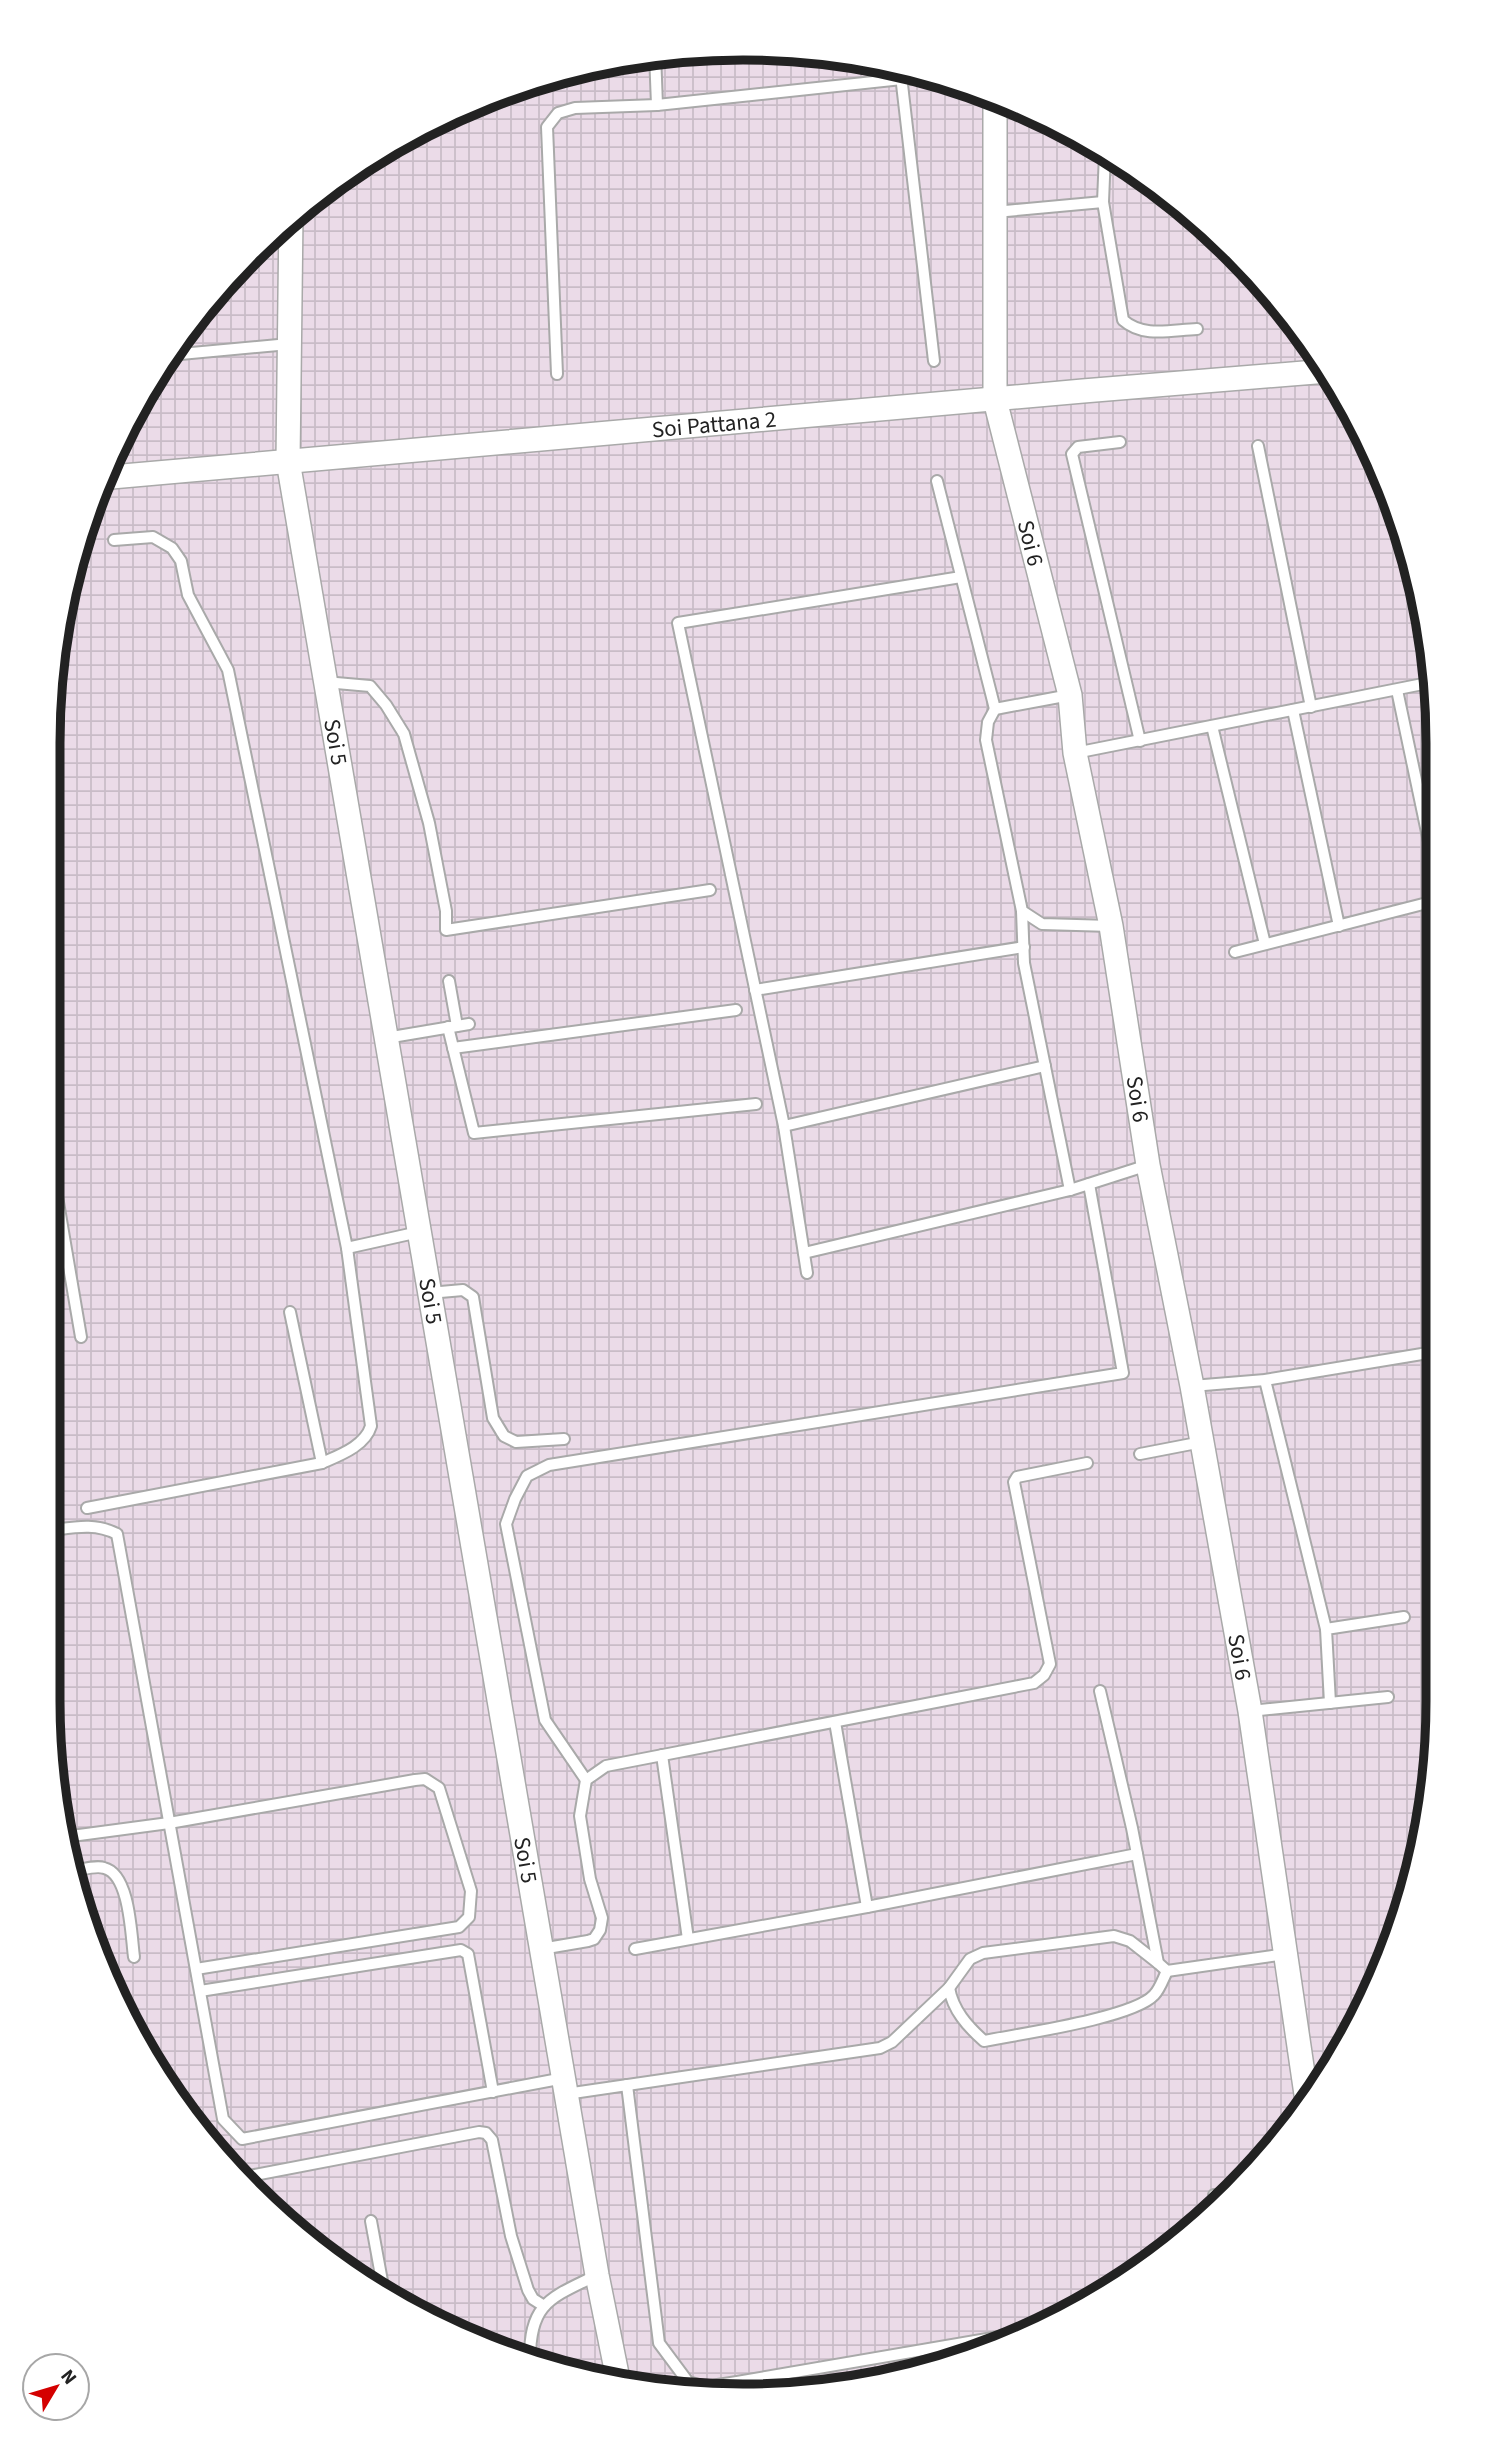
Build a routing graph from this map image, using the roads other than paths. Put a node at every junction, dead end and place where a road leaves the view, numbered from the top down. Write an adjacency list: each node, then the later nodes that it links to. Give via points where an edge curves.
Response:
1 (655, 65): 4 (lane)
2 (885, 75): 4 (lane)
3 (902, 79): 13 (lane)
4 (657, 105): 15 (lane, via 575,108 558,113 547,127)
5 (995, 108): 8 (street, Soi 6)
6 (1105, 164): 7 (lane)
7 (1103, 202): 8 (lane); 10 (lane, via 1123,320 1147,332)
8 (995, 212): 16 (street, Soi 6)
9 (291, 230): 11 (street, Soi 5)
10 (1197, 329)
11 (289, 344): 12 (lane); 19 (street, Soi 5)
12 (182, 354)
13 (934, 361)
14 (1316, 372): 16 (street, Soi Pattana 2)
15 (558, 374)
16 (995, 400): 19 (street, Soi Pattana 2); 27 (street, Soi 6)
17 (1120, 442): 32 (lane, via 1078,447 1072,454)
18 (1258, 446): 28 (lane)
19 (288, 461): 20 (street, Soi Pattana 2); 24 (street, Soi 5)
20 (113, 477)
21 (937, 481): 23 (lane)
22 (114, 540): 58 (lane, via 153,537 172,548 181,561 188,595 228,670)
23 (961, 577): 29 (lane); 44 (lane, via 678,623)
24 (325, 682): 35 (lane, via 370,686 404,734 429,823 446,930); 48 (street, Soi 5)
25 (1423, 684): 26 (lane)
26 (1397, 690): 28 (lane); 34 (lane)
27 (1070, 695): 29 (lane); 33 (street, Soi 6)
28 (1311, 707): 30 (lane)
29 (995, 709): 37 (lane, via 986,740)
30 (1293, 710): 31 (lane); 39 (lane)
31 (1212, 726): 32 (lane); 40 (lane)
32 (1140, 741): 33 (lane)
33 (1075, 753): 38 (street, Soi 6)
34 (1426, 828)
35 (709, 890)
36 (1426, 903): 39 (lane)
37 (1022, 911): 38 (lane, via 1042,924); 41 (lane)
38 (1111, 926): 53 (street, Soi 6)
39 (1339, 926): 40 (lane)
40 (1265, 944): 42 (lane)
41 (1024, 947): 44 (lane); 50 (lane)
42 (1235, 952)
43 (449, 981): 47 (lane)
44 (755, 990): 52 (lane)
45 (736, 1010): 49 (lane)
46 (469, 1024): 47 (lane)
47 (453, 1027): 48 (lane); 49 (lane)
48 (386, 1038): 57 (street, Soi 5)
49 (453, 1048): 51 (lane, via 474,1133)
50 (1045, 1066): 52 (lane); 55 (lane)
51 (756, 1104)
52 (784, 1126): 59 (lane)
53 (1148, 1165): 54 (lane); 66 (street, Soi 6)
54 (1088, 1184): 55 (lane); 82 (lane, via 1123,1373 549,1465 527,1476 506,1524 545,1720)
55 (1069, 1190): 59 (lane)
56 (60, 1214): 63 (lane)
57 (419, 1231): 58 (lane); 61 (street, Soi 5)
58 (347, 1248): 70 (lane, via 371,1426 348,1451)
59 (804, 1253): 60 (lane)
60 (807, 1273)
61 (429, 1293): 67 (lane, via 463,1290 473,1297 493,1418 504,1436 516,1442); 89 (street, Soi 5)
62 (290, 1312): 70 (lane)
63 (81, 1337)
64 (1426, 1353): 65 (lane)
65 (1265, 1380): 66 (lane); 75 (lane)
66 (1192, 1386): 68 (street, Soi 6)
67 (564, 1439)
68 (1202, 1442): 69 (lane); 79 (street, Soi 6)
69 (1140, 1454)
70 (322, 1463): 72 (lane)
71 (1087, 1463): 80 (lane, via 1017,1477 1014,1482 1050,1664 1044,1675 1034,1683)
72 (87, 1508)
73 (60, 1529): 83 (lane, via 91,1525 117,1534)
74 (1404, 1617): 75 (lane)
75 (1326, 1629): 78 (lane)
76 (1100, 1691): 85 (lane)
77 (1388, 1697): 78 (lane)
78 (1330, 1703): 79 (lane)
79 (1250, 1711): 91 (street, Soi 6)
80 (835, 1722): 81 (lane); 87 (lane)
81 (662, 1755): 82 (lane, via 606,1766); 88 (lane)
82 (586, 1780): 89 (lane, via 580,1816 590,1879 602,1918 600,1930 588,1941)
83 (169, 1822): 84 (lane); 94 (lane); 94 (lane, via 425,1779 439,1788 471,1891 469,1917 459,1927)
84 (73, 1836)
85 (1137, 1854): 87 (lane); 93 (lane)
86 (81, 1870): 92 (lane, via 103,1867 116,1874 125,1892)
87 (867, 1908): 88 (lane)
88 (688, 1939): 90 (lane)
89 (541, 1949): 98 (street, Soi 5)
90 (635, 1949)
91 (1286, 1955): 93 (lane); 99 (street, Soi 6)
92 (134, 1957)
93 (1163, 1967): 95 (lane, via 1130,1941 1114,1936 983,1953 970,1959); 95 (lane, via 1155,1995 1139,2007 984,2041 967,2026)
94 (196, 1969): 96 (lane)
95 (948, 1988): 97 (lane, via 880,2048)
96 (200, 1991): 100 (lane, via 461,1950 468,1954); 100 (lane, via 223,2119 242,2139)
97 (627, 2085): 98 (lane); 109 (lane, via 659,2343)
98 (565, 2086): 100 (lane); 103 (street, Soi 5)
99 (1305, 2087)
100 (493, 2092)
101 (253, 2175): 105 (lane, via 486,2133 492,2140 511,2236 528,2290)
102 (371, 2221): 104 (lane)
103 (593, 2277): 105 (lane, via 554,2296); 108 (street, Soi 5)
104 (382, 2280)
105 (544, 2306): 107 (lane, via 529,2335)
106 (982, 2340): 110 (lane)
107 (530, 2349)
108 (616, 2371)
109 (687, 2381)
110 (728, 2383)

